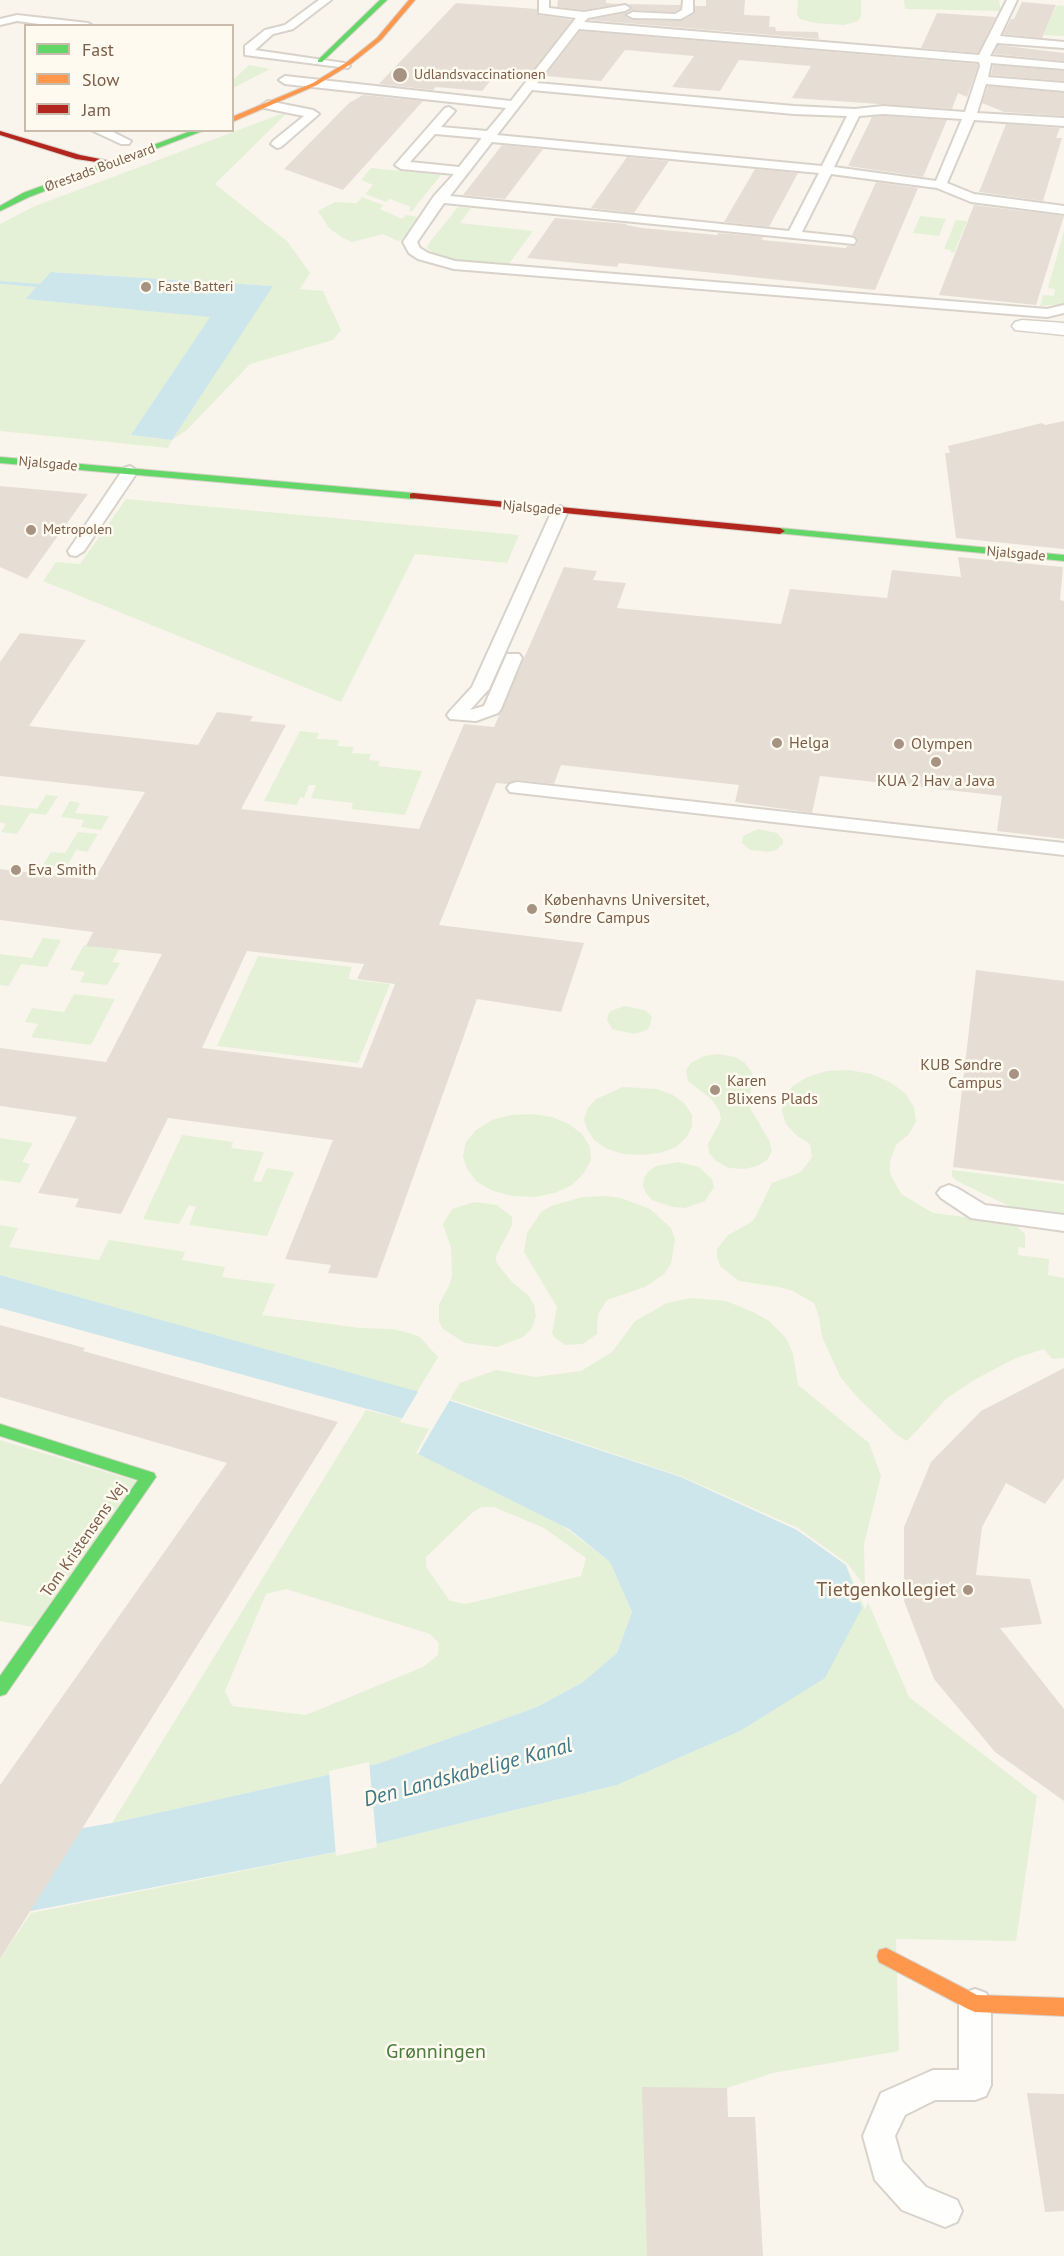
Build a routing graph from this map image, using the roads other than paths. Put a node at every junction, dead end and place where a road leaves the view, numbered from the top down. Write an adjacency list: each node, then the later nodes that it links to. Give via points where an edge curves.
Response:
1 (326, 0): 16 (lane, via 289,27 269,32 249,48 249,53)
2 (384, 0): 16 (street)
3 (411, 0): 18 (street, via 379,39)
4 (544, 0): 9 (lane, via 543,11)
5 (1012, 0): 12 (lane)
6 (637, 1): 8 (lane)
7 (685, 1): 8 (lane, via 687,12 676,17 629,14)
8 (626, 3): 9 (lane)
9 (580, 20): 14 (lane); 22 (lane)
10 (0, 22): 11 (lane, via 17,18)
11 (70, 24)
12 (992, 39): 13 (lane); 14 (lane)
13 (1064, 45)
14 (983, 59): 17 (lane); 19 (lane, via 986,66)
15 (238, 62): 16 (lane, via 242,59)
16 (314, 65): 18 (lane); 20 (street)
17 (1064, 66)
18 (340, 68): 21 (street)
19 (981, 80): 23 (lane); 28 (lane)
20 (280, 82): 21 (lane)
21 (315, 84): 24 (street); 25 (lane)
22 (528, 86): 25 (lane); 27 (lane)
23 (1064, 87)
24 (268, 105): 29 (street); 37 (lane, via 313,114)
25 (513, 105): 35 (lane)
26 (449, 111): 31 (lane)
27 (855, 113): 28 (lane, via 883,110); 41 (lane)
28 (970, 115): 30 (lane); 43 (lane)
29 (234, 119)
30 (1064, 122)
31 (432, 130): 35 (lane); 42 (lane, via 401,165)
32 (104, 132): 36 (lane)
33 (185, 133): 39 (street, Ørestads Boulevard)
34 (0, 134): 38 (street)
35 (488, 137): 41 (lane); 42 (lane)
36 (130, 139): 38 (street, Ørestads Boulevard)
37 (277, 144)
38 (79, 157): 39 (street); 40 (street, Ørestads Boulevard)
39 (113, 162): 45 (street, Ørestads Boulevard)
40 (60, 164)
41 (826, 170): 43 (lane); 47 (lane)
42 (461, 171): 44 (lane)
43 (940, 185): 46 (lane, via 971,198)
44 (439, 199): 47 (lane); 49 (lane, via 411,242 423,256 454,265 1047,313)
45 (0, 209)
46 (1064, 210)
47 (794, 235): 48 (lane)
48 (849, 241)
49 (1064, 309)
50 (1022, 326): 51 (street)
51 (1064, 329)
52 (0, 460): 53 (street, Njalsgade)
53 (130, 471): 54 (street, Njalsgade); 55 (lane)
54 (560, 511): 56 (street, Njalsgade); 57 (lane, via 480,689 456,714 476,716 492,709)
55 (76, 551)
56 (1064, 558)
57 (513, 658)
58 (518, 788): 59 (lane)
59 (1064, 849)
60 (949, 1193): 61 (lane, via 979,1212)
61 (1064, 1223)
62 (0, 1430): 63 (street, Tom Kristensens Vej, via 148,1477)
63 (0, 1689)
64 (886, 1956): 65 (street)
65 (975, 2002): 66 (street); 67 (lane, via 975,2085 933,2085 893,2104 879,2136 887,2169 914,2199)
66 (1064, 2007)
67 (945, 2211)

